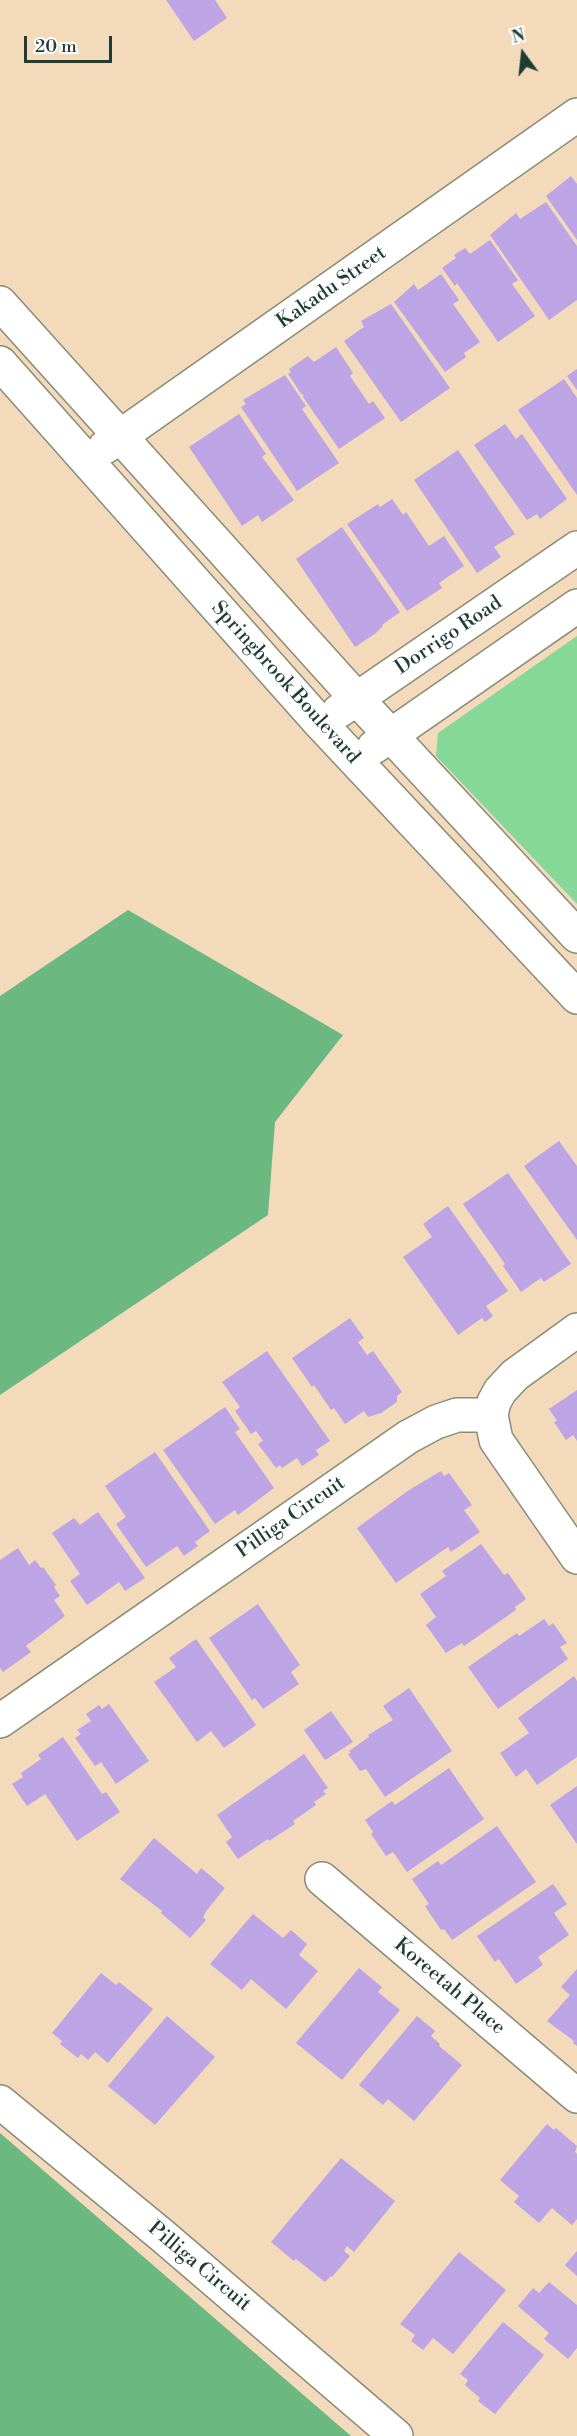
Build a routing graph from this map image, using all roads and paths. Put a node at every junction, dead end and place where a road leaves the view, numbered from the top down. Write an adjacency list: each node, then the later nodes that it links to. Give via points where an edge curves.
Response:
1 (577, 115): 4 (street, Kakadu Street)
2 (0, 303): 4 (street)
3 (0, 363): 5 (street, Springbrook Boulevard)
4 (122, 436): 5 (street, Kakadu Street); 8 (street)
5 (85, 459): 9 (street, Springbrook Boulevard)
6 (577, 548): 8 (street, Dorrigo Road)
7 (577, 606): 10 (street)
8 (357, 699): 9 (street, Dorrigo Road); 10 (street)
9 (320, 723): 11 (street, Springbrook Boulevard)
10 (391, 735): 11 (street); 12 (street)
11 (355, 760): 13 (street, Springbrook Boulevard)
12 (577, 936)
13 (577, 997)
14 (577, 1330): 15 (street, via 516,1375 497,1397)
15 (491, 1415): 16 (street, via 496,1440); 17 (street, Pilliga Circuit, via 457,1415 408,1437)
16 (577, 1557)
17 (0, 1721)
18 (322, 1879): 19 (street, Koreetah Place)
19 (577, 2096)
20 (0, 2102): 21 (street, Pilliga Circuit)
21 (396, 2436)

